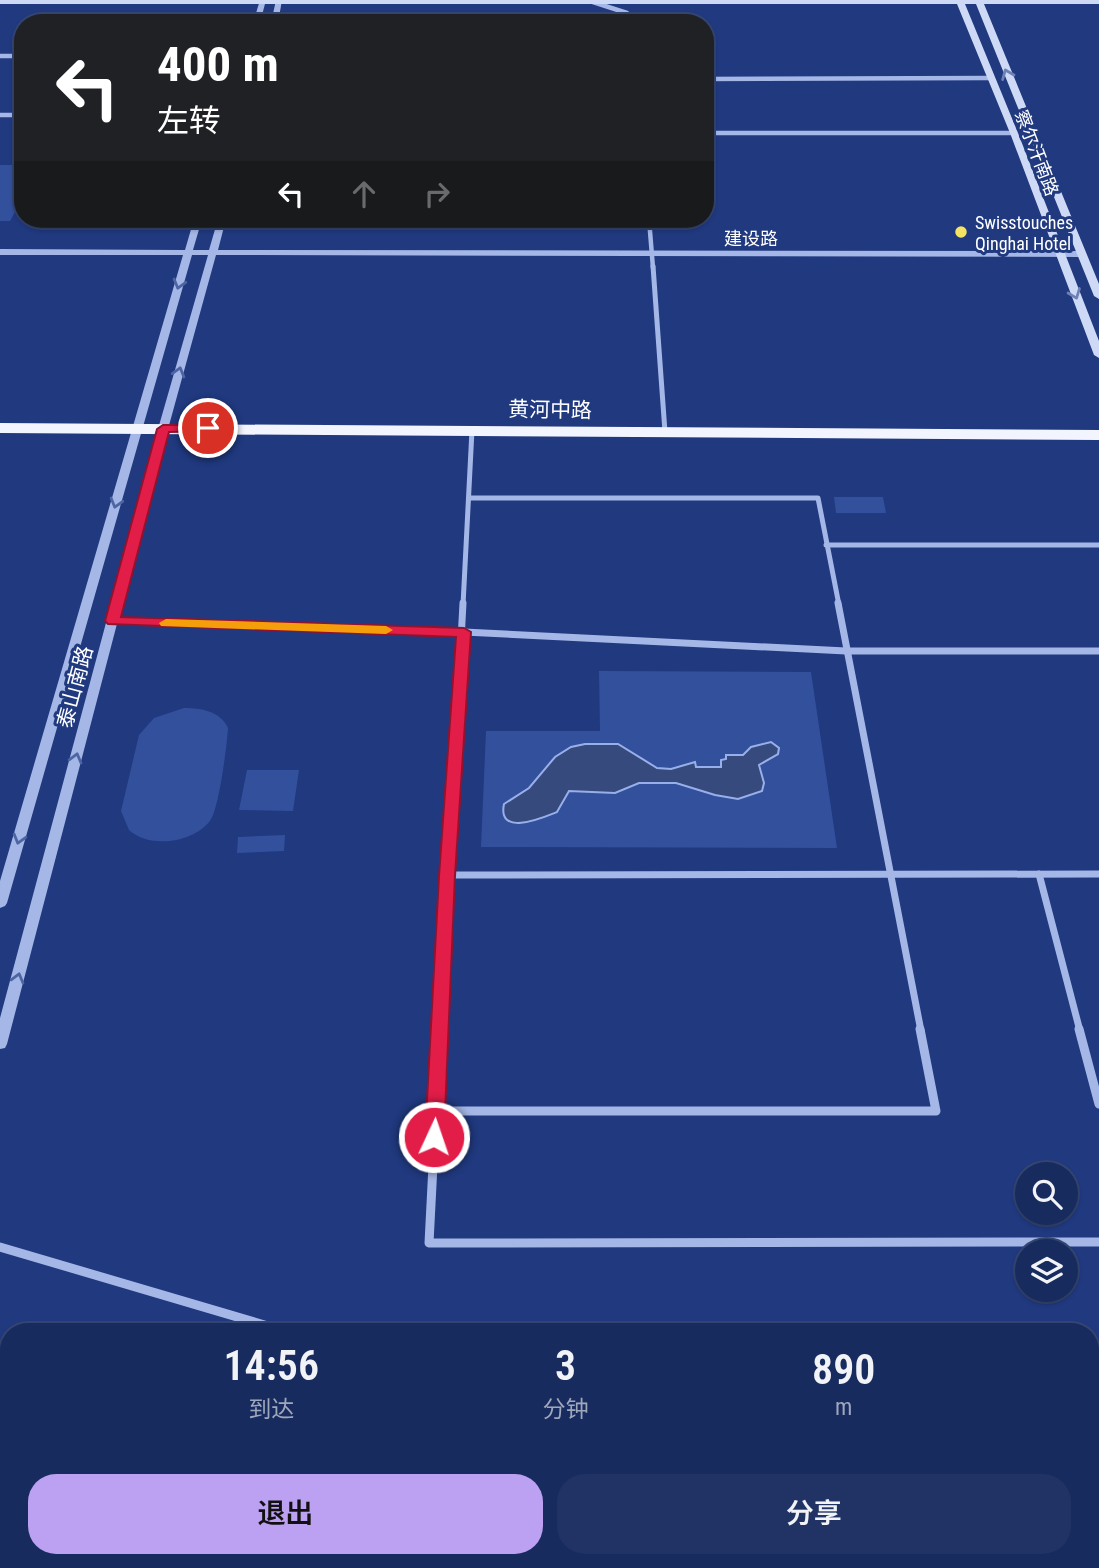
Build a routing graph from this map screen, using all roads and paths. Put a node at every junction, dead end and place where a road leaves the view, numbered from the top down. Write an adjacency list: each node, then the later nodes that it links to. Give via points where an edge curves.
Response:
1 (760, 0): 2 (main road)
2 (932, 0)
3 (262, 1): 4 (main road); 7 (main road)
4 (279, 1): 8 (main road)
5 (959, 1): 6 (main road); 8 (main road); 11 (main road, 察尔汗南路)
6 (978, 1): 9 (main road); 23 (main road, 察尔汗南路, one-way to 6)
7 (0, 2)
8 (592, 2): 10 (street)
9 (1099, 2)
10 (627, 14)
11 (990, 78): 12 (street); 14 (main road, 察尔汗南路)
12 (714, 79)
13 (714, 133): 14 (street)
14 (1014, 133): 22 (main road, 察尔汗南路)
15 (195, 228): 18 (street, 泰山南路)
16 (220, 228): 20 (street, 泰山南路)
17 (650, 228): 21 (street)
18 (188, 252): 19 (street, 建设路); 20 (street, 建设路); 28 (street, 泰山南路, one-way to 28)
19 (0, 253)
20 (214, 253): 21 (street, 建设路); 29 (street, 泰山南路, one-way to 20)
21 (652, 254): 22 (street, 建设路); 30 (street)
22 (1060, 254): 23 (street, 建设路); 25 (main road, 察尔汗南路, one-way to 25)
23 (1082, 254): 24 (main road, 察尔汗南路)
24 (1099, 296)
25 (1099, 355)
26 (1099, 424): 30 (highway, 黄河中路)
27 (0, 425): 28 (highway, 黄河中路)
28 (138, 425): 29 (highway, 黄河中路); 44 (street, 泰山南路, one-way to 44)
29 (164, 425): 30 (highway, 黄河中路); 31 (highway, 黄河中路); 36 (street, 泰山南路)
30 (664, 428): 31 (highway, 黄河中路); 32 (highway, 黄河中路)
31 (472, 430): 33 (street)
32 (1099, 435)
33 (469, 498): 34 (street, via 818,498); 37 (street)
34 (827, 545): 35 (street); 38 (street)
35 (1099, 545)
36 (113, 621): 37 (street); 45 (street, 泰山南路, one-way to 36)
37 (464, 632): 38 (street); 43 (street)
38 (846, 651): 39 (street); 40 (street)
39 (1099, 651)
40 (891, 874): 41 (street); 43 (street); 47 (street, via 936,1111)
41 (1039, 874): 42 (street); 46 (street)
42 (1099, 874)
43 (447, 876): 47 (street)
44 (0, 903)
45 (0, 1044)
46 (1099, 1104)
47 (436, 1111): 48 (street, via 429,1243)
48 (1099, 1242)
49 (0, 1247): 50 (street)
50 (258, 1323)

